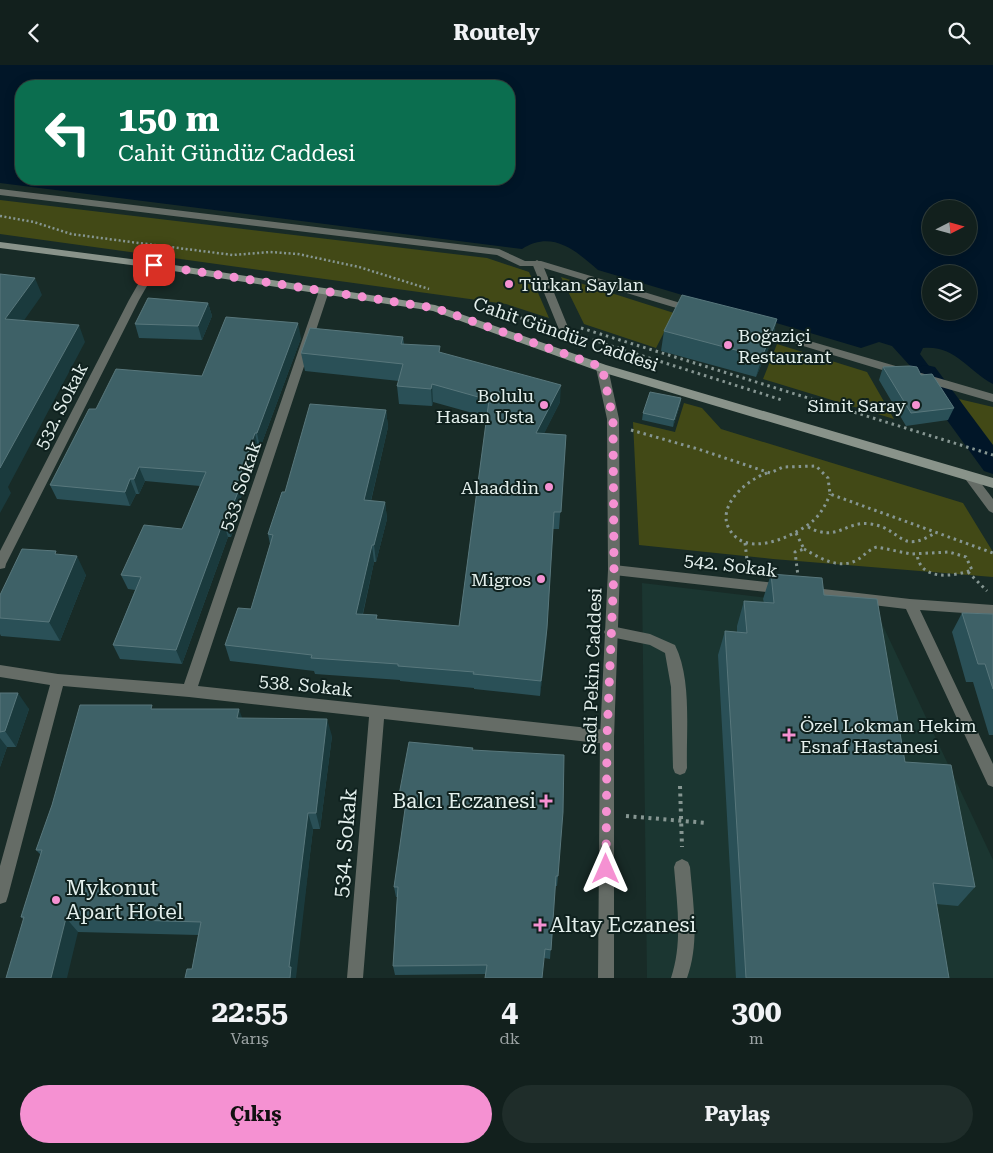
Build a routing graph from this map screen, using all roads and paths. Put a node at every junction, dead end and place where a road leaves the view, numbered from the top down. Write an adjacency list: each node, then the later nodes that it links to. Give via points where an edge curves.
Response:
1 (0, 192): 4 (street, via 499,252 524,264)
2 (0, 216): 6 (path, via 34,222 71,234 131,242 233,255 298,254 359,267)
3 (0, 245): 5 (main road, Cahit Gündüz Caddesi)
4 (537, 263): 9 (street); 12 (street)
5 (154, 265): 7 (main road, Cahit Gündüz Caddesi); 29 (street, 532. Sokak)
6 (433, 290)
7 (324, 291): 13 (main road, Cahit Gündüz Caddesi, via 435,308); 39 (street, 533. Sokak)
8 (498, 311): 12 (path)
9 (707, 314)
10 (745, 325): 14 (street)
11 (580, 328): 17 (path)
12 (565, 331): 15 (path)
13 (602, 367): 16 (street, Sadi Pekin Caddesi); 19 (main road, Cahit Gündüz Caddesi)
14 (993, 397)
15 (789, 403)
16 (613, 425): 18 (path); 30 (street, Sadi Pekin Caddesi)
17 (993, 455)
18 (770, 473): 21 (path, via 783,467 816,466 828,478); 25 (path, via 758,476 738,490 728,506 725,522 731,534 745,543 765,544)
19 (970, 477): 20 (main road, Cahit Gündüz Caddesi); 22 (street)
20 (993, 483)
21 (830, 494): 23 (path, via 829,503); 24 (path)
22 (993, 508)
23 (808, 527): 24 (path, via 821,534 829,534 851,526 870,524 908,543 924,541); 25 (path)
24 (936, 532): 27 (path)
25 (796, 533): 26 (path)
26 (804, 549): 28 (path, via 839,565 859,559 874,547); 32 (path, via 795,552 794,563)
27 (993, 553)
28 (916, 554): 31 (path, via 916,562 927,572 954,577); 31 (path, via 939,550 958,553 970,564 972,570)
29 (0, 564)
30 (614, 570): 32 (street, 542. Sokak); 36 (street, Sadi Pekin Caddesi)
31 (968, 572): 33 (path)
32 (802, 591): 34 (street, 542. Sokak)
33 (993, 596)
34 (910, 604): 35 (street, 542. Sokak); 43 (street)
35 (993, 610)
36 (611, 631): 41 (street, Sadi Pekin Caddesi); 42 (street, via 656,641 670,649 677,665)
37 (0, 671): 38 (street, 538. Sokak)
38 (58, 680): 39 (street, 538. Sokak); 48 (street)
39 (189, 691): 40 (street, 538. Sokak)
40 (377, 711): 41 (street, 538. Sokak); 49 (street, 534. Sokak)
41 (607, 737): 44 (street, Sadi Pekin Caddesi)
42 (680, 768): 45 (path)
43 (993, 780)
44 (606, 814): 45 (path); 50 (street, Sadi Pekin Caddesi)
45 (681, 821): 46 (path); 47 (path)
46 (707, 823)
47 (682, 867): 51 (street, via 686,944)
48 (0, 896)
49 (355, 978)
50 (606, 978)
51 (679, 978)

